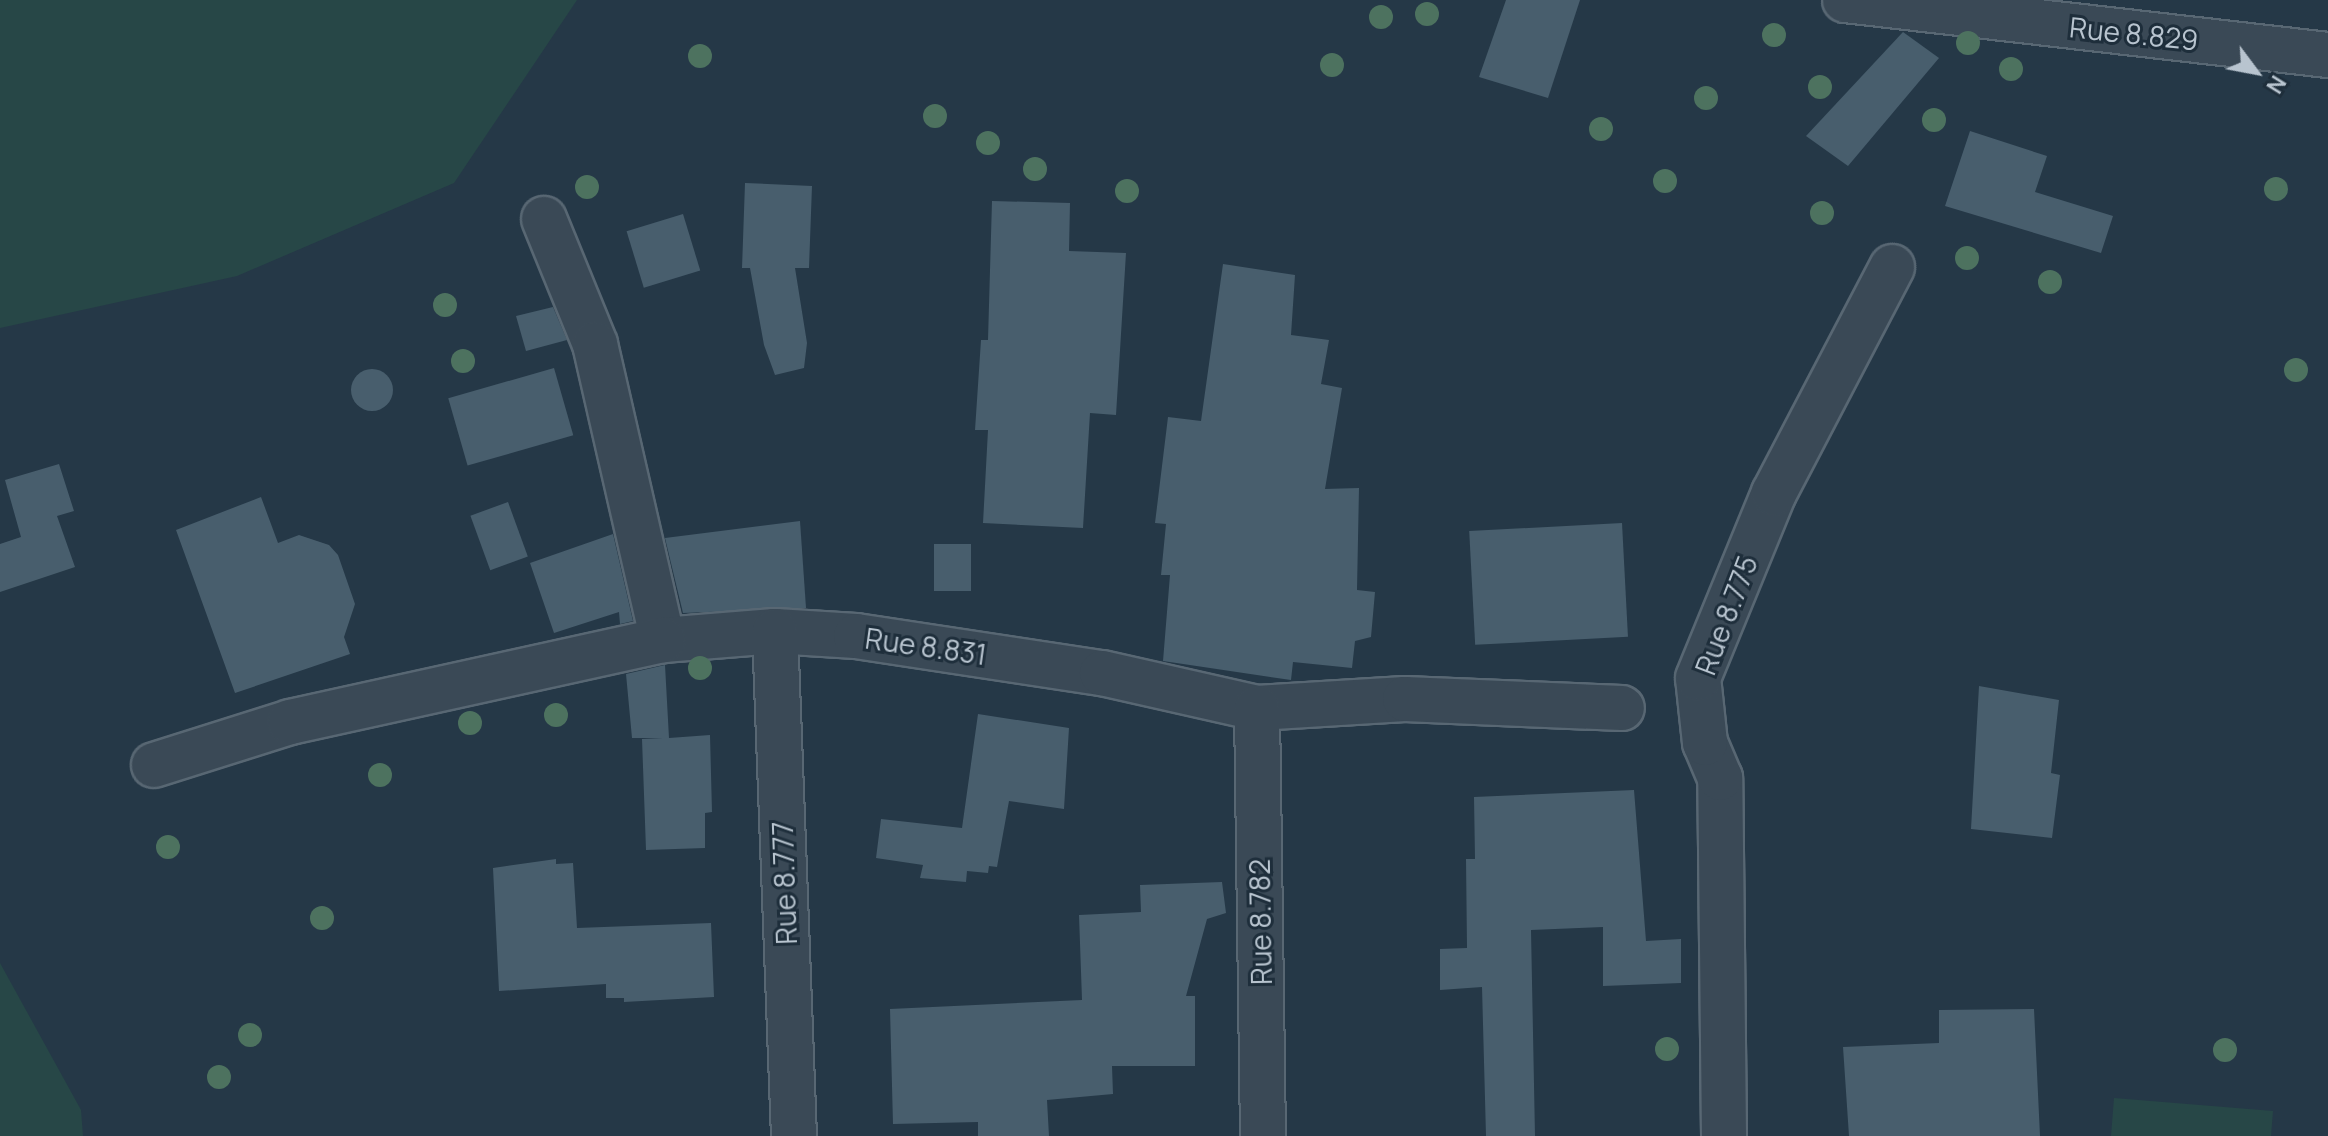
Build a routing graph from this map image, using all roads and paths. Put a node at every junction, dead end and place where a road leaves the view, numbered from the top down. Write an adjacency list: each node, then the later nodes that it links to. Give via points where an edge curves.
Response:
1 (1845, 0): 2 (street, Rue 8.829)
2 (2328, 55)
3 (544, 219): 6 (street, via 595,344)
4 (1892, 267): 12 (street, Rue 8.775, via 1774,493 1698,678 1705,743 1720,778)
5 (775, 631): 6 (street, Rue 8.831); 7 (street, Rue 8.831, via 965,649); 10 (street, Rue 8.777)
6 (663, 640): 9 (street, Rue 8.831, via 290,722)
7 (1257, 708): 8 (street, Rue 8.831, via 1405,699); 11 (street, Rue 8.782)
8 (1622, 708)
9 (154, 765)
10 (794, 1136)
11 (1263, 1136)
12 (1724, 1136)

